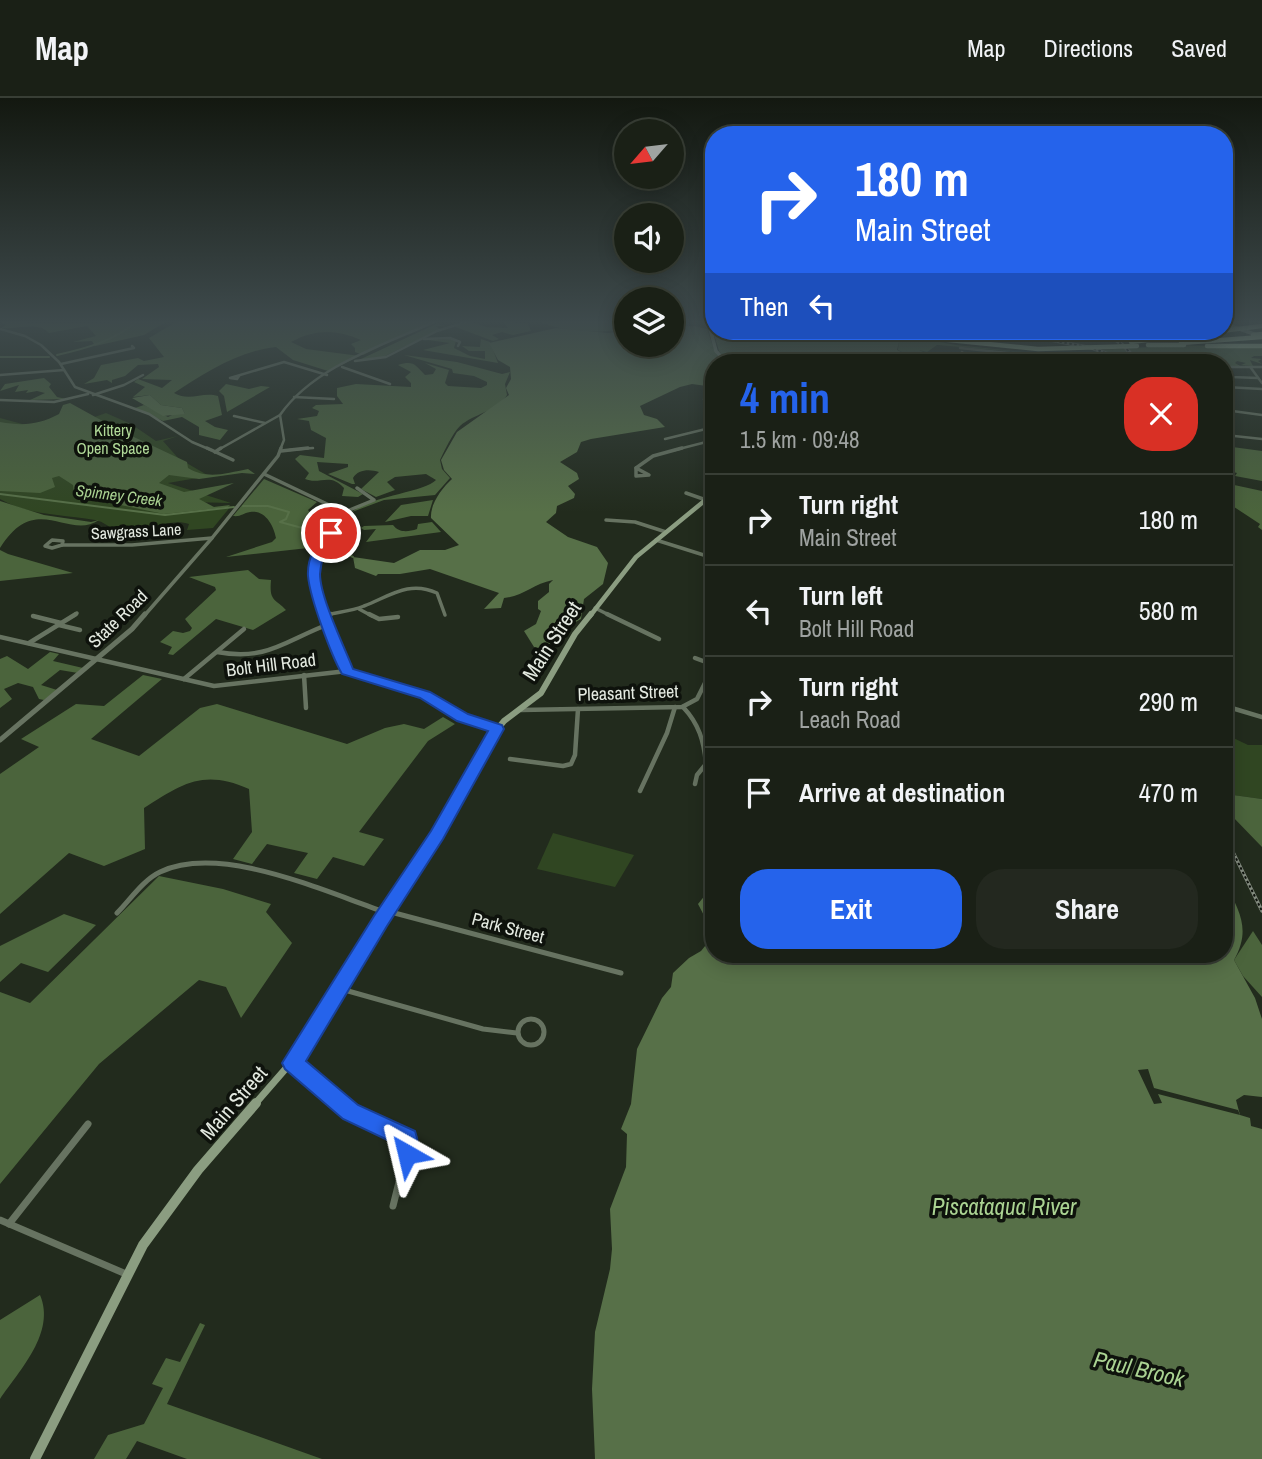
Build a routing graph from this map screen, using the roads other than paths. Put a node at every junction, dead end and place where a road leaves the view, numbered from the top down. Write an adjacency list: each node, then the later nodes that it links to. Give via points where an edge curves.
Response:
1 (72, 385): 6 (street)
2 (125, 385): 6 (street)
3 (309, 385): 7 (street)
4 (1233, 387): 5 (street)
5 (1262, 388)
6 (91, 394): 9 (street, via 52,402); 22 (street, via 149,414)
7 (294, 397): 8 (street); 11 (street)
8 (334, 399)
9 (0, 400)
10 (1233, 411): 12 (street)
11 (280, 415): 14 (street); 21 (street)
12 (1262, 415)
13 (234, 416): 14 (street)
14 (266, 424): 22 (street)
15 (705, 429): 17 (street)
16 (1233, 436): 18 (street)
17 (665, 439)
18 (1262, 439)
19 (705, 442): 24 (street, via 653,456)
20 (313, 448): 21 (street)
21 (281, 451): 25 (street, State Road)
22 (215, 452): 23 (street)
23 (233, 460)
24 (636, 468)
25 (264, 474): 30 (street); 33 (street, State Road)
26 (357, 488): 30 (street, via 374,500)
27 (686, 493): 28 (street)
28 (705, 500)
29 (705, 503): 32 (main road, Main Street)
30 (346, 511): 40 (street, via 347,519 324,541 314,566)
31 (606, 520): 32 (street)
32 (666, 531): 34 (main road, Main Street)
33 (212, 538): 35 (street, Sawgrass Lane, via 142,545); 53 (street, State Road, via 138,623)
34 (656, 540): 36 (street); 38 (main road, Main Street, via 633,560)
35 (62, 545)
36 (705, 555)
37 (358, 608): 40 (street); 41 (street, via 394,590 419,587 437,593); 43 (street, via 379,619)
38 (595, 608): 49 (street); 64 (main road, Main Street, via 541,692)
39 (77, 613): 44 (street)
40 (326, 615): 45 (street)
41 (445, 615)
42 (33, 616): 44 (street)
43 (398, 617)
44 (60, 624): 47 (street); 50 (street)
45 (329, 624): 51 (street, via 269,653 241,657); 55 (street)
46 (244, 629): 51 (street)
47 (80, 630)
48 (0, 637): 50 (street, Bolt Hill Road)
49 (659, 639)
50 (28, 644): 53 (street, Bolt Hill Road)
51 (216, 652): 57 (street)
52 (695, 658): 54 (street)
53 (96, 660): 57 (street, Bolt Hill Road); 67 (street, State Road)
54 (705, 662)
55 (347, 671): 56 (street, Bolt Hill Road); 66 (street, Bolt Hill Road, via 425,695 463,718)
56 (304, 675): 57 (street, Bolt Hill Road, via 226,686); 60 (street)
57 (184, 680)
58 (705, 682): 59 (street, Pleasant Street, via 696,699)
59 (682, 707): 61 (street, Pleasant Street); 68 (street, via 699,725)
60 (306, 708)
61 (675, 708): 63 (street, Pleasant Street); 72 (street)
62 (1233, 708): 65 (street)
63 (578, 709): 64 (street, Pleasant Street); 69 (street, via 571,764)
64 (520, 710): 66 (main road, Main Street)
65 (1262, 717)
66 (497, 729): 73 (main road, Main Street, via 438,834)
67 (0, 740)
68 (705, 755)
69 (510, 759)
70 (705, 765): 71 (street)
71 (695, 784)
72 (640, 791)
73 (386, 912): 74 (street, Park Street, via 217,863 162,871); 75 (street, Park Street); 76 (main road, Main Street)
74 (117, 913)
75 (621, 973)
76 (340, 988): 77 (street, via 482,1029); 78 (main road, Main Street)
77 (517, 1033): 77 (street, via 520,1041 533,1045 546,1029 537,1020 528,1020)
78 (292, 1063): 80 (street, via 351,1112 407,1138); 83 (main road, Main Street, via 174,1200)
79 (88, 1124): 82 (street)
80 (393, 1206)
81 (0, 1220): 82 (street)
82 (9, 1224): 83 (street)
83 (126, 1275): 84 (main road, Main Street)
84 (36, 1459)

